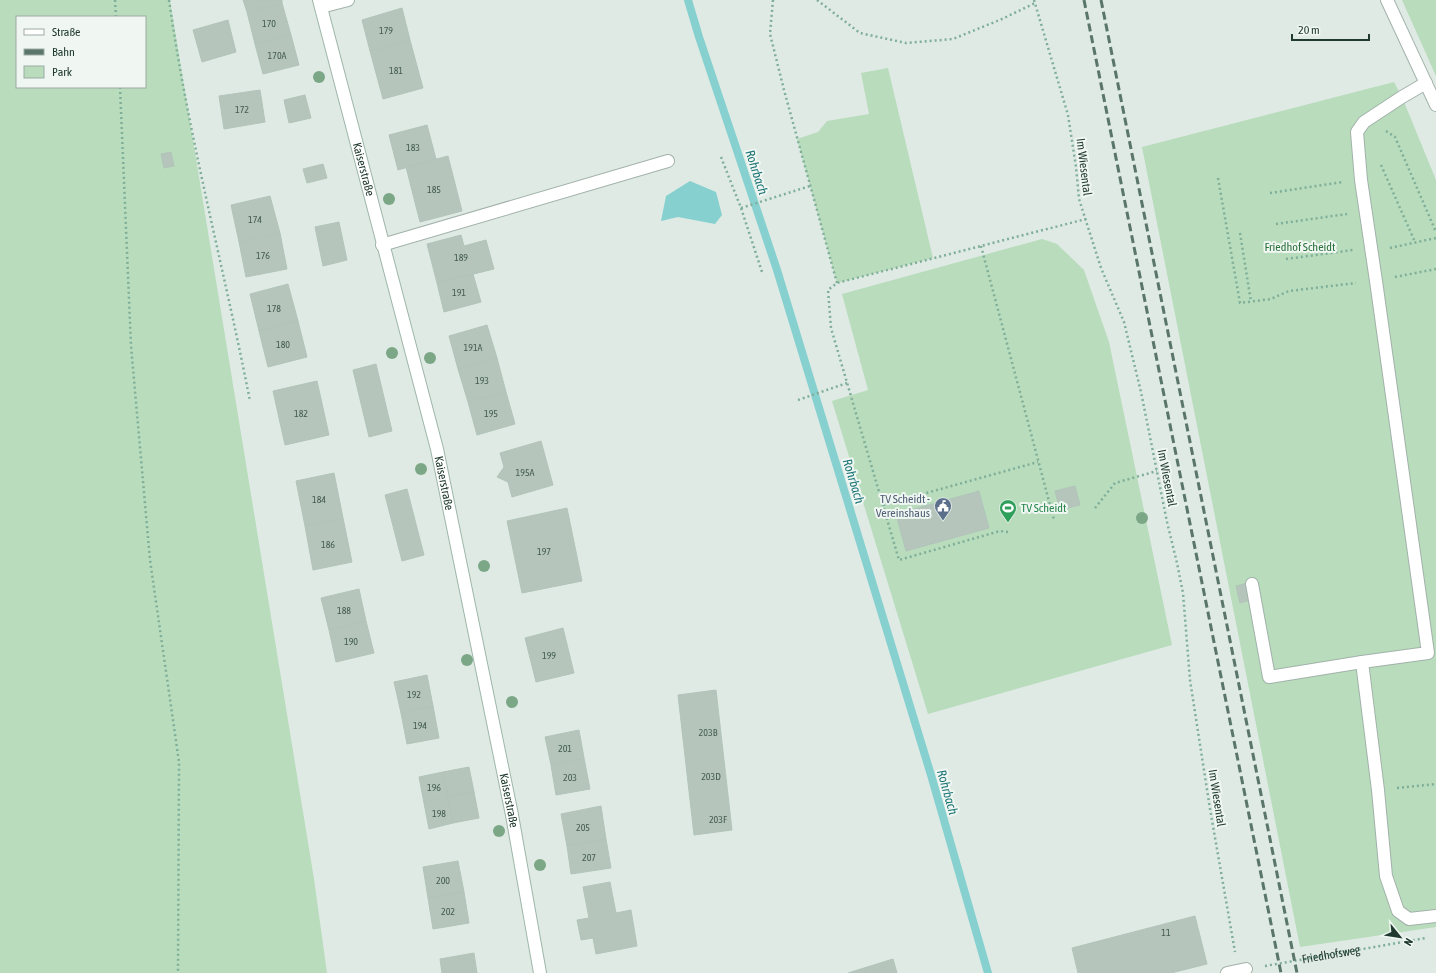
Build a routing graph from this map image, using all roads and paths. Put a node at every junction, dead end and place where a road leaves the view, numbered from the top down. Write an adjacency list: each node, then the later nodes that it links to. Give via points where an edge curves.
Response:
1 (115, 0): 9 (path)
2 (169, 0): 40 (path, via 201,175)
3 (348, 0): 8 (main road)
4 (773, 0): 19 (path, via 770,34)
5 (817, 0): 7 (path, via 860,33 906,43 954,39 1002,19)
6 (1387, 0): 10 (main road)
7 (1034, 1): 23 (path, Im Wiesental, via 1068,115 1079,199)
8 (320, 4): 29 (main road, Kaiserstraße)
9 (116, 16)
10 (1426, 84): 12 (main road); 13 (main road)
11 (120, 88): 55 (path, via 133,377 150,560 180,762)
12 (1436, 105)
13 (1363, 124): 18 (main road, via 1357,132); 25 (path, via 1383,129 1395,137)
14 (721, 156): 21 (path)
15 (1378, 160): 28 (path)
16 (668, 161): 29 (main road)
17 (1218, 178): 37 (path, via 1240,303)
18 (1361, 180): 20 (path); 22 (main road)
19 (810, 186): 21 (path); 36 (path)
20 (1270, 193)
21 (741, 208): 34 (path)
22 (1366, 212): 24 (path); 31 (main road)
23 (1086, 219): 30 (path); 42 (path, Im Wiesental, via 1101,268 1124,322)
24 (1276, 224)
25 (1436, 232)
26 (1240, 233): 37 (path)
27 (1436, 238): 28 (path)
28 (1415, 242): 31 (path)
29 (382, 245): 56 (main road, Kaiserstraße, via 437,449 512,815)
30 (981, 246): 36 (path); 41 (path)
31 (1372, 250): 32 (path); 35 (main road)
32 (1286, 259)
33 (1436, 269): 35 (path)
34 (762, 272)
35 (1376, 280): 37 (path, via 1289,291 1271,299); 48 (main road)
36 (837, 283): 38 (path, via 828,290 831,328)
37 (1251, 302)
38 (848, 383): 39 (path); 43 (path)
39 (798, 400)
40 (250, 401)
41 (1038, 462): 43 (path); 45 (path)
42 (1157, 471): 44 (path, via 1115,483); 54 (path, Im Wiesental, via 1183,593 1190,680)
43 (883, 505): 46 (path, via 899,560 1000,531)
44 (1095, 508)
45 (1054, 520)
46 (1008, 532)
47 (1252, 584): 49 (main road, via 1269,677)
48 (1432, 653): 49 (main road)
49 (1362, 662): 51 (main road)
50 (1436, 784): 51 (path)
51 (1378, 790): 52 (main road, via 1386,876 1398,911 1409,919)
52 (1436, 916)
53 (1428, 938): 54 (path, Friedhofsweg)
54 (1237, 971)
55 (178, 973)
56 (540, 973)

